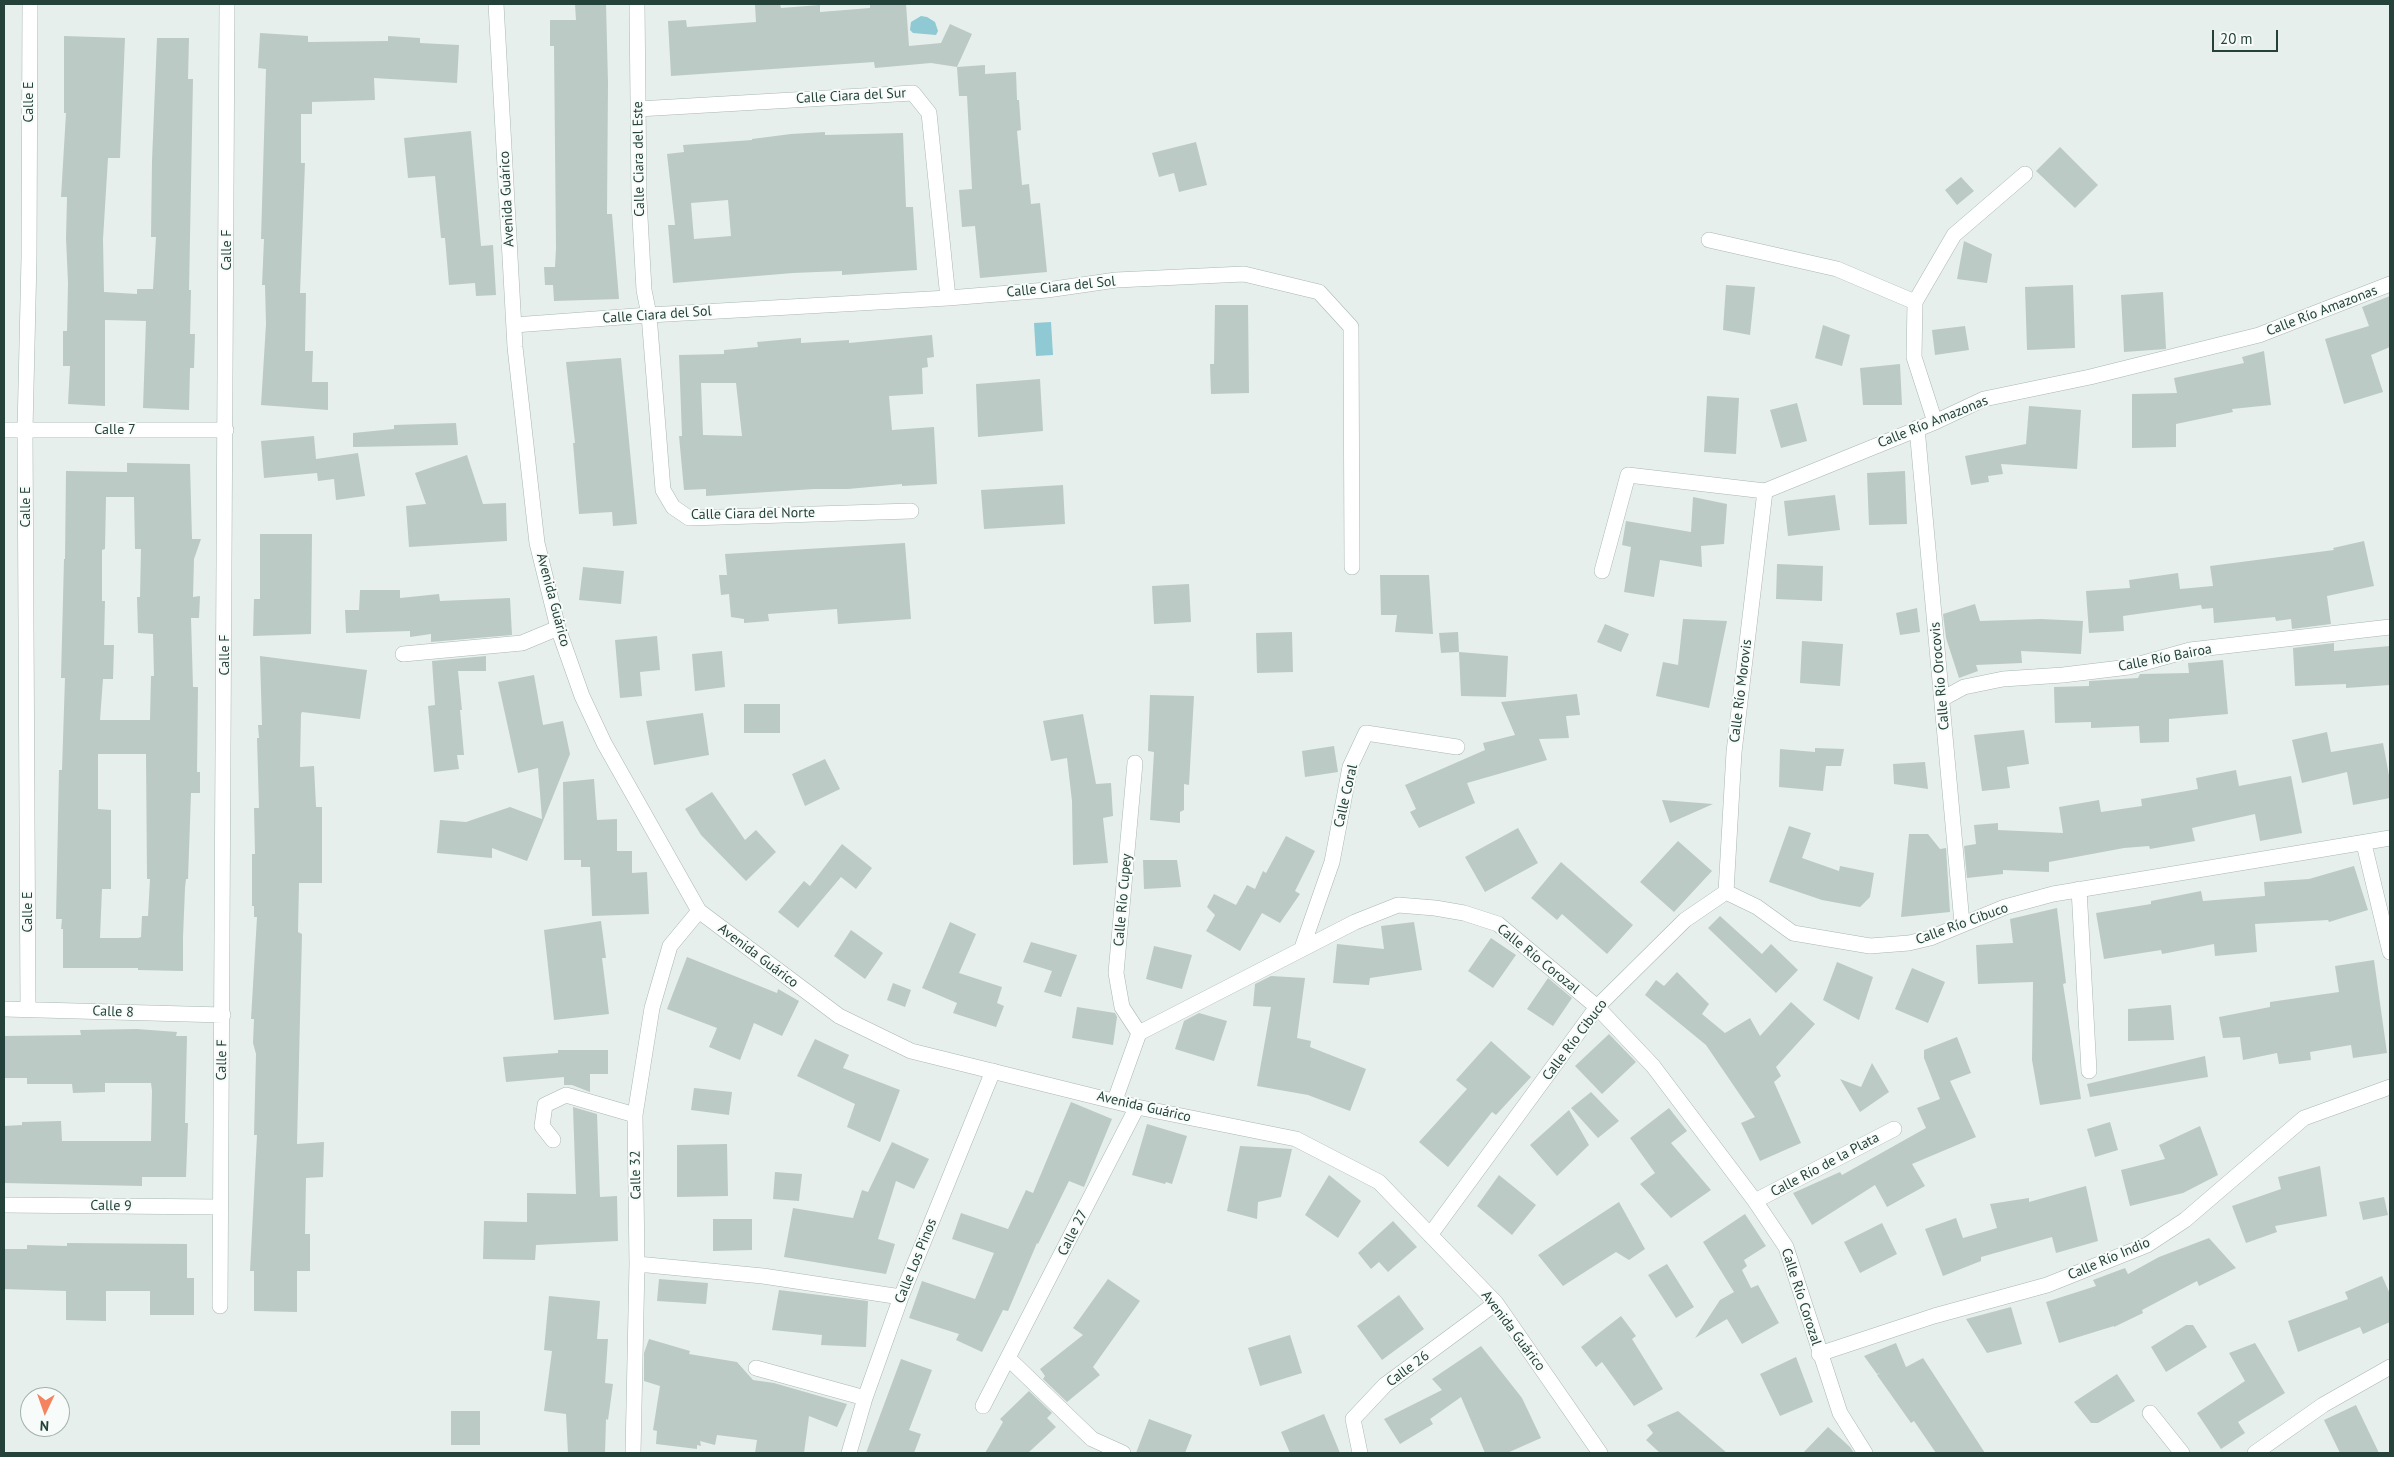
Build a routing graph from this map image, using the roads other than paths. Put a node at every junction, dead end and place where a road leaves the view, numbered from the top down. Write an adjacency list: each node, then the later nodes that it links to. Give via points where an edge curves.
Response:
1 (30, 4): 16 (street, Calle E)
2 (227, 4): 17 (street, Calle F)
3 (496, 4): 12 (street, Avenida Guárico)
4 (637, 4): 5 (street, Calle Ciara del Este)
5 (638, 109): 9 (street, Calle Ciara del Sur, via 913,93 929,113); 11 (street, Calle Ciara del Este, via 639,199)
6 (2025, 174): 10 (street, via 1954,235)
7 (1710, 240): 10 (street, via 1837,269)
8 (2390, 284): 13 (street, Calle Río Amazonas, via 2259,336 1984,399)
9 (948, 298): 11 (street, Calle Ciara del Sol); 20 (street, Calle Ciara del Sol, via 1047,290 1116,280 1244,274 1319,292 1351,327)
10 (1915, 302): 13 (street, via 1914,357)
11 (648, 315): 12 (street, Calle Ciara del Sol); 19 (street, Calle Ciara del Norte, via 663,490 673,507 689,518)
12 (514, 325): 23 (street, Avenida Guárico, via 537,543)
13 (1935, 422): 14 (street, Calle Río Amazonas)
14 (1917, 428): 18 (street, Calle Río Amazonas); 25 (street, Calle Río Orocovis)
15 (4, 430): 16 (street, Calle 7)
16 (25, 430): 17 (street, Calle 7); 38 (street, Calle E)
17 (226, 430): 39 (street, Calle F)
18 (1766, 491): 21 (street, Calle Río Amazonas, via 1628,476); 31 (street, Calle Río Morovis, via 1734,752)
19 (911, 511)
20 (1352, 568)
21 (1602, 571)
22 (2390, 627): 25 (street, Calle Río Bairoa, via 2190,650 2129,667 2003,680 1964,687)
23 (558, 628): 24 (street, via 522,643); 32 (street, Avenida Guárico, via 582,696 604,743)
24 (403, 654)
25 (1942, 699): 33 (street, Calle Río Orocovis)
26 (1457, 747): 34 (street, Calle Coral, via 1366,733 1350,767 1332,862)
27 (1135, 763): 40 (street, Calle Río Cupey, via 1116,973 1122,1007)
28 (2390, 838): 29 (street, Calle Río Cibuco)
29 (2364, 844): 30 (street, Calle Río Cibuco); 35 (street)
30 (2079, 889): 33 (street, Calle Río Cibuco, via 2005,907); 42 (street)
31 (1726, 892): 33 (street, Calle Río Cibuco, via 1757,906 1793,932 1870,946 1930,938); 36 (street, Calle Río Cibuco, via 1685,920)
32 (699, 911): 41 (street, Avenida Guárico, via 839,1016 911,1051); 46 (street, Calle 32, via 670,946 652,1008)
33 (1962, 923)
34 (1302, 948): 36 (street, Calle Río Corozal, via 1398,905 1464,913 1498,924); 40 (street, Calle Río Corozal)
35 (2390, 952)
36 (1597, 1007): 49 (street, Calle Río Corozal, via 1653,1066); 52 (street, Calle Río Cibuco)
37 (4, 1010): 38 (street, Calle 8)
38 (28, 1010): 39 (street, Calle 8)
39 (223, 1015): 51 (street, Calle F)
40 (1139, 1033): 44 (street)
41 (993, 1071): 44 (street, Avenida Guárico); 54 (street, Calle Los Pinos)
42 (2089, 1071)
43 (2390, 1087): 57 (street, Calle Río Indio, via 2304,1118 2185,1220 2147,1245 2047,1285 1934,1316)
44 (1115, 1100): 45 (street, Avenida Guárico)
45 (1137, 1107): 52 (street, Avenida Guárico, via 1296,1139 1380,1182); 58 (street, Calle 27)
46 (635, 1115): 48 (street, via 566,1095 545,1105 542,1126); 53 (street, Calle 32)
47 (1894, 1129): 49 (street, Calle Río de la Plata)
48 (552, 1140)
49 (1756, 1201): 57 (street, Calle Río Corozal, via 1786,1247)
50 (4, 1205): 51 (street, Calle 9)
51 (219, 1207): 56 (street, Calle F)
52 (1430, 1236): 55 (street, Avenida Guárico)
53 (637, 1264): 54 (street, via 763,1276); 64 (street, Calle 32)
54 (901, 1297): 61 (street, Calle Los Pinos)
55 (1496, 1303): 67 (street, Calle 26, via 1385,1385 1353,1419); 68 (street, Avenida Guárico)
56 (220, 1306)
57 (1819, 1354): 69 (street, Calle Río Corozal, via 1840,1414)
58 (1008, 1359): 62 (street, Calle 27); 66 (street, via 1092,1439)
59 (2390, 1367): 71 (street, via 2322,1405)
60 (756, 1368): 61 (street)
61 (865, 1398): 65 (street, Calle Los Pinos)
62 (983, 1406)
63 (2150, 1413): 70 (street)
64 (633, 1453)
65 (849, 1453)
66 (1123, 1453)
67 (1360, 1453)
68 (1600, 1453)
69 (1865, 1453)
70 (2182, 1453)
71 (2255, 1453)

